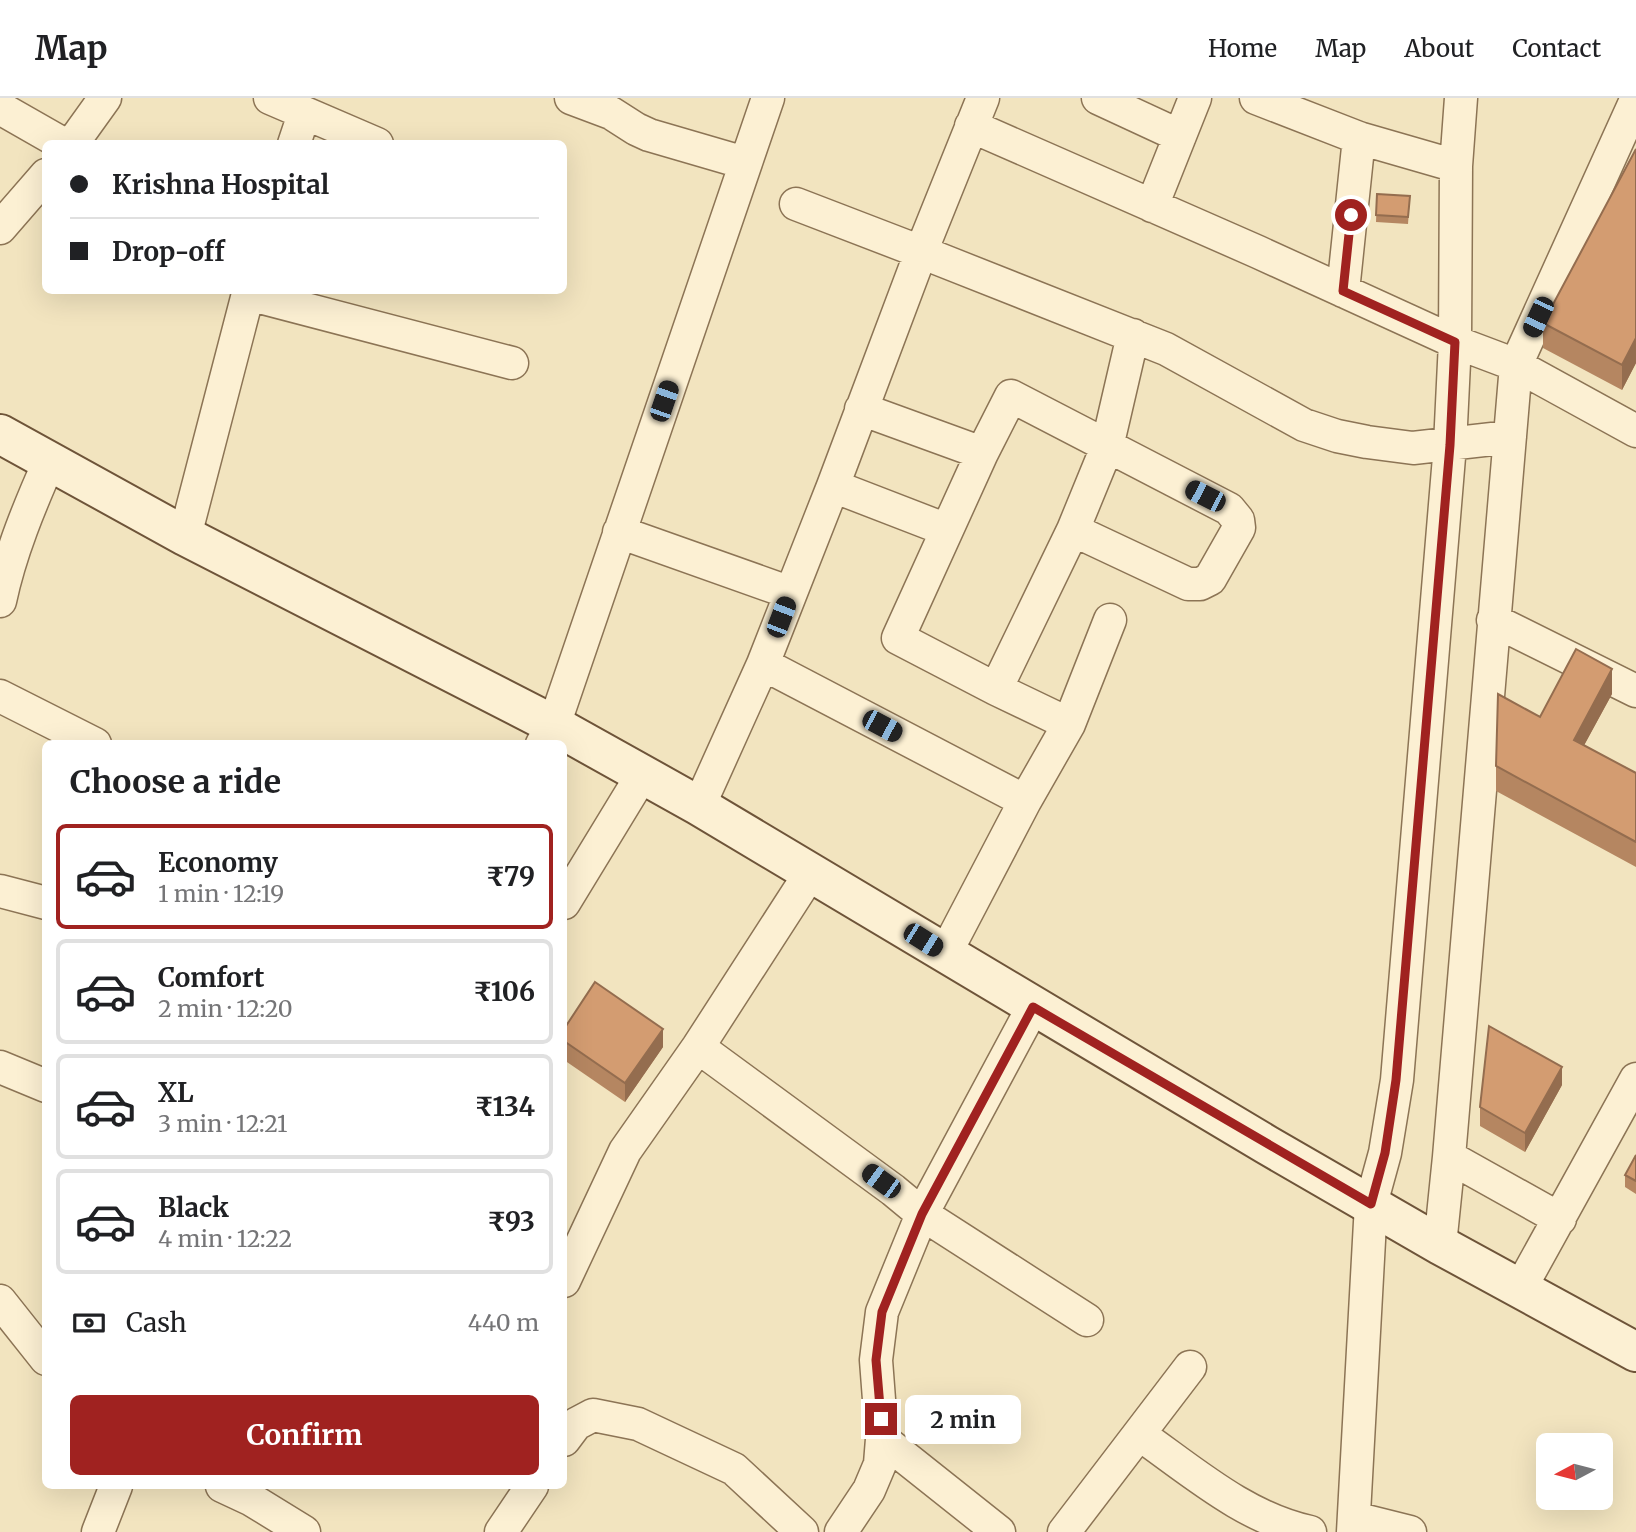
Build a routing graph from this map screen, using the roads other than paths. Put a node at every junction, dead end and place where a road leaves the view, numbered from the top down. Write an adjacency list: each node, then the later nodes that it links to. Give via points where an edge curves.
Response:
1 (105, 98): 16 (street)
2 (270, 98): 12 (street)
3 (571, 98): 19 (street, via 604,109 649,135)
4 (768, 98): 19 (street)
5 (1098, 98): 13 (street)
6 (1195, 98): 13 (street)
7 (1256, 98): 14 (street)
8 (1461, 98): 20 (street)
9 (1636, 100): 32 (street)
10 (0, 108): 15 (street)
11 (977, 112): 23 (street); 25 (street)
12 (304, 114): 17 (street); 18 (street)
13 (1180, 136): 23 (street)
14 (1359, 138): 20 (street); 26 (street)
15 (57, 140)
16 (75, 140)
17 (295, 140)
18 (367, 140)
19 (745, 163): 44 (street)
20 (1456, 166): 30 (street)
21 (42, 180): 24 (street)
22 (796, 204): 25 (street)
23 (1152, 206): 26 (street)
24 (0, 228)
25 (921, 252): 29 (street); 33 (street)
26 (1343, 291): 30 (street)
27 (247, 294): 45 (street)
28 (255, 294): 31 (street)
29 (1133, 335): 37 (street, via 1315,428 1413,448); 38 (street)
30 (1455, 342): 32 (street); 37 (street)
31 (512, 363)
32 (1516, 365): 34 (street); 36 (street)
33 (861, 410): 39 (street); 41 (street)
34 (1636, 431)
35 (0, 434): 40 (main road)
36 (1510, 437): 37 (street); 49 (street)
37 (1450, 445): 72 (street, via 1396,1080 1385,1153)
38 (1107, 447): 39 (street, via 1011,396); 43 (street); 43 (street, via 1229,509 1239,528 1210,579 1200,584 1188,584)
39 (982, 453): 42 (street)
40 (50, 460): 45 (main road); 47 (street)
41 (834, 486): 42 (street); 46 (street)
42 (947, 530): 51 (street, via 898,638)
43 (1073, 530): 51 (street)
44 (619, 532): 46 (street); 55 (street)
45 (184, 536): 55 (main road)
46 (791, 593): 50 (street)
47 (0, 601)
48 (1110, 620): 54 (street)
49 (1493, 620): 52 (street); 71 (street)
50 (763, 664): 59 (street); 60 (street)
51 (996, 689): 54 (street)
52 (1636, 691)
53 (0, 696): 56 (street)
54 (1069, 724): 59 (street)
55 (548, 734)
56 (87, 740)
57 (567, 742): 58 (main road)
58 (642, 775): 60 (main road); 63 (street)
59 (1025, 801): 65 (street)
60 (699, 806): 61 (main road)
61 (811, 872): 65 (main road); 67 (street)
62 (0, 891): 64 (street)
63 (567, 898)
64 (42, 902)
65 (945, 954): 66 (main road)
66 (1033, 1007): 72 (main road); 73 (street)
67 (698, 1047): 73 (street); 76 (street, via 625,1151)
68 (0, 1067): 70 (street)
69 (1636, 1079): 74 (street)
70 (42, 1084)
71 (1449, 1157): 74 (street); 75 (street)
72 (1371, 1204): 75 (main road); 89 (street)
73 (922, 1214): 79 (street); 85 (street, via 882,1312 876,1360)
74 (1560, 1219): 77 (street)
75 (1440, 1245): 77 (main road)
76 (567, 1275)
77 (1520, 1289): 80 (main road)
78 (0, 1301): 81 (street)
79 (1087, 1320)
80 (1636, 1353)
81 (42, 1354)
82 (1190, 1367): 83 (street)
83 (1139, 1434): 96 (street); 97 (street, via 1232,1501)
84 (567, 1436): 93 (street, via 576,1424 593,1415 638,1424 734,1469)
85 (882, 1439): 94 (street, via 880,1464 869,1489); 95 (street)
86 (115, 1489): 90 (street)
87 (228, 1489): 91 (street)
88 (530, 1489): 92 (street)
89 (1353, 1525): 98 (street)
90 (98, 1532)
91 (304, 1532)
92 (501, 1532)
93 (802, 1532)
94 (841, 1532)
95 (999, 1532)
96 (1064, 1532)
97 (1310, 1532)
98 (1410, 1532)

